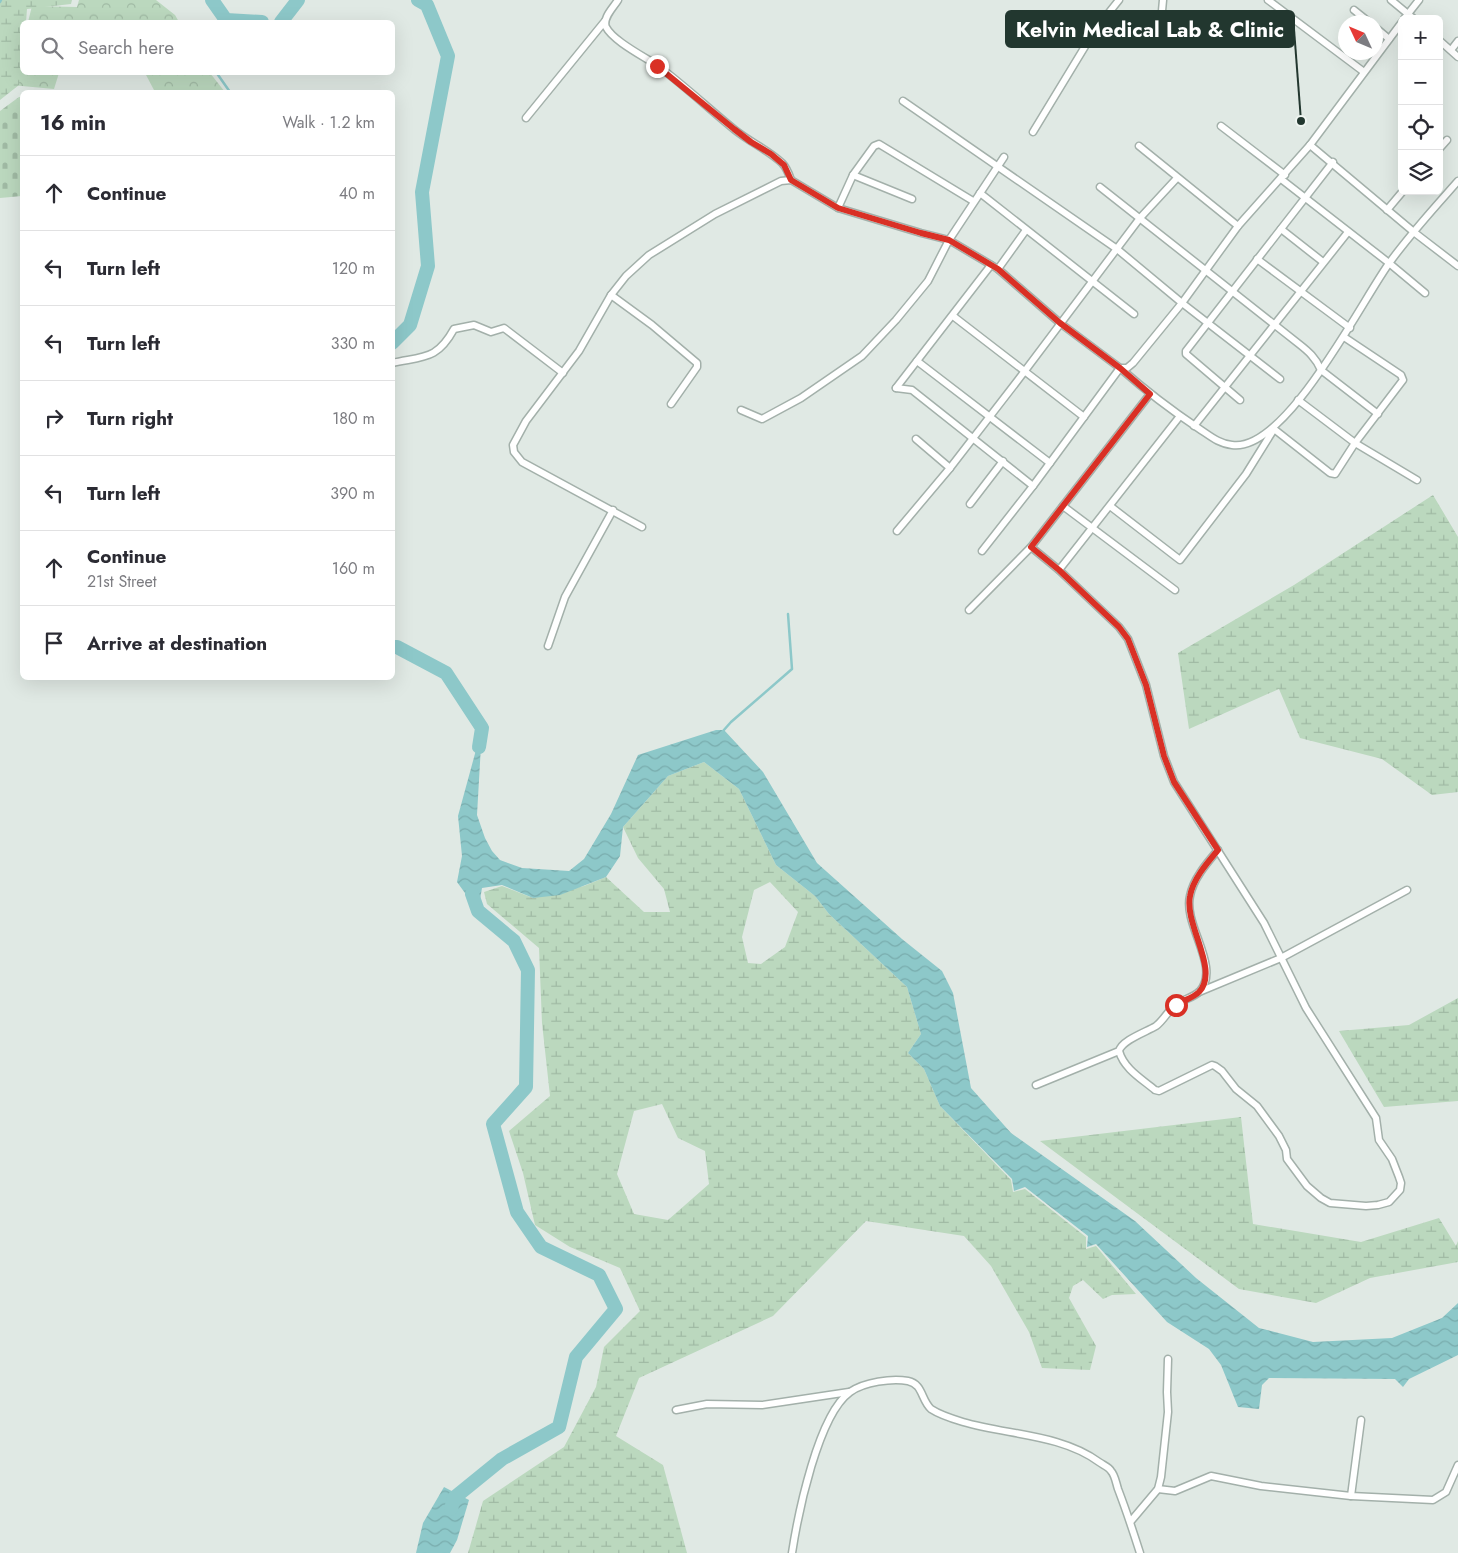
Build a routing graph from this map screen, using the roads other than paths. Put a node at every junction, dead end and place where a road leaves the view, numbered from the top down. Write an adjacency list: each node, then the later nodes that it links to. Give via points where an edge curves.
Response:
1 (618, 0): 11 (street)
2 (1119, 0): 24 (street, via 1094,30)
3 (1163, 0): 14 (street)
4 (1268, 0): 20 (street)
5 (1391, 0): 9 (street)
6 (1419, 0): 10 (street)
7 (1354, 10): 8 (street)
8 (1360, 15)
9 (1403, 15)
10 (1407, 15)
11 (605, 22): 22 (street); 35 (street, via 609,31 628,48 657,66 784,165)
12 (1398, 27): 15 (street)
13 (1383, 34): 15 (street)
14 (1155, 35)
15 (1389, 39): 20 (street)
16 (1458, 41): 18 (street)
17 (1443, 43): 18 (street)
18 (1451, 50): 19 (street)
19 (1458, 57)
20 (1364, 72): 27 (street)
21 (903, 101): 31 (street)
22 (526, 118)
23 (1221, 126): 33 (street)
24 (1033, 132)
25 (1447, 140): 26 (street)
26 (1443, 144)
27 (1310, 145): 30 (street); 33 (street)
28 (1139, 146): 34 (street)
29 (1004, 157): 31 (street)
30 (1333, 162): 40 (street); 44 (street)
31 (997, 167): 38 (street); 52 (street)
32 (853, 175): 41 (street); 42 (street, via 874,146 879,144); 43 (street)
33 (1283, 177): 40 (street); 46 (street)
34 (1177, 178): 45 (street); 46 (street)
35 (791, 180): 43 (street); 64 (street, via 780,181 756,192 649,255)
36 (1458, 180): 50 (street)
37 (1100, 187): 45 (street)
38 (980, 193): 42 (street); 48 (street)
39 (1400, 195): 44 (street)
40 (1305, 198): 47 (street); 49 (street)
41 (912, 199)
42 (973, 201): 51 (street)
43 (838, 208): 51 (street)
44 (1387, 210): 50 (street)
45 (1140, 218): 52 (street); 59 (street)
46 (1238, 226): 59 (street)
47 (1281, 228): 53 (street); 54 (street)
48 (1026, 230): 58 (street); 60 (street)
49 (1348, 232): 54 (street); 55 (street)
50 (1413, 232): 55 (street); 57 (street)
51 (949, 240): 56 (street); 86 (street, via 928,281 862,356 801,398 762,419)
52 (1117, 249): 60 (street); 65 (street)
53 (1257, 258): 61 (street); 62 (street)
54 (1323, 262): 62 (street)
55 (1389, 263): 63 (street); 71 (street)
56 (991, 265): 58 (street); 67 (street)
57 (1458, 266)
58 (998, 269): 69 (street)
59 (1205, 270): 61 (street); 65 (street)
60 (1091, 281): 66 (street); 69 (street)
61 (1231, 291): 68 (street); 70 (street)
62 (1300, 291): 70 (street); 71 (street)
63 (1424, 293)
64 (611, 295): 79 (street); 85 (street, via 697,363)
65 (1182, 303): 68 (street); 76 (street, via 1133,363 1127,368)
66 (1134, 314)
67 (953, 316): 74 (street); 78 (street)
68 (1208, 322): 73 (street); 81 (street, via 1186,354)
69 (1060, 323): 76 (street); 78 (street)
70 (1274, 324): 73 (street); 77 (street, via 1310,352)
71 (1350, 328): 72 (street)
72 (1344, 337): 77 (street); 87 (street, via 1402,375 1403,380)
73 (1250, 355): 80 (street); 81 (street)
74 (917, 361): 89 (street); 93 (street, via 896,388 912,390)
75 (395, 362): 79 (street, via 431,356 454,329 474,325 490,332 504,328)
76 (1120, 368): 82 (street); 90 (street)
77 (1321, 370): 84 (street); 87 (street)
78 (1025, 371): 89 (street); 90 (street)
79 (563, 373): 104 (street, via 526,421 513,445 514,452 527,465)
80 (1280, 379)
81 (1225, 386): 83 (street); 91 (street)
82 (1150, 394): 88 (street); 102 (street)
83 (1240, 400)
84 (1298, 400): 92 (street); 95 (street)
85 (671, 404)
86 (741, 410)
87 (1378, 414): 95 (street)
88 (1180, 416): 91 (street); 103 (street)
89 (989, 418): 93 (street); 97 (street)
90 (1084, 418): 97 (street)
91 (1194, 426): 92 (street, via 1219,442 1233,446 1253,441)
92 (1274, 428): 95 (street, via 1332,474); 103 (street, via 1246,474 1180,560)
93 (973, 438): 96 (street); 98 (street)
94 (916, 439): 98 (street)
95 (1355, 443): 99 (street)
96 (1003, 461): 100 (street); 101 (street)
97 (1050, 463): 100 (street)
98 (950, 468): 107 (street)
99 (1417, 480)
100 (1033, 486): 109 (street)
101 (970, 504)
102 (1063, 506): 106 (street); 108 (street)
103 (1110, 506): 106 (street)
104 (613, 510): 105 (street); 113 (street, via 565,597)
105 (642, 527)
106 (1092, 528): 110 (street); 111 (street)
107 (897, 531)
108 (1031, 547): 110 (street); 112 (street)
109 (982, 551)
110 (1059, 570): 114 (street, via 1128,639 1146,685 1174,782)
111 (1175, 590)
112 (969, 610)
113 (548, 646)
114 (1218, 850): 116 (street, via 1264,923); 117 (street, via 1205,866 1190,896 1190,915 1207,974)
115 (1407, 890): 116 (street)
116 (1281, 958): 117 (street); 118 (street, via 1306,1008 1376,1118 1379,1140 1392,1159 1401,1183 1400,1190 1388,1202 1366,1206 1330,1204 1315,1193 1287,1159 1278,1136 1262,1113 1215,1066 1159,1091 1131,1070)
117 (1199, 992): 118 (street, via 1176,1005 1157,1025 1123,1044)
118 (1119, 1051): 119 (street)
119 (1036, 1084)
120 (1168, 1359): 125 (street, via 1168,1412)
121 (850, 1392): 122 (street, via 762,1405 708,1404); 127 (street, via 884,1380 907,1381 919,1387 925,1403 945,1416 1074,1447 1111,1471); 128 (street, via 828,1420 803,1495)
122 (676, 1410)
123 (1361, 1420): 126 (street)
124 (1458, 1465): 126 (street, via 1446,1492 1432,1500)
125 (1158, 1489): 126 (street, via 1175,1491 1212,1476 1261,1486); 127 (street)
126 (1351, 1496)
127 (1130, 1521): 129 (street)
128 (792, 1553)
129 (1140, 1553)

